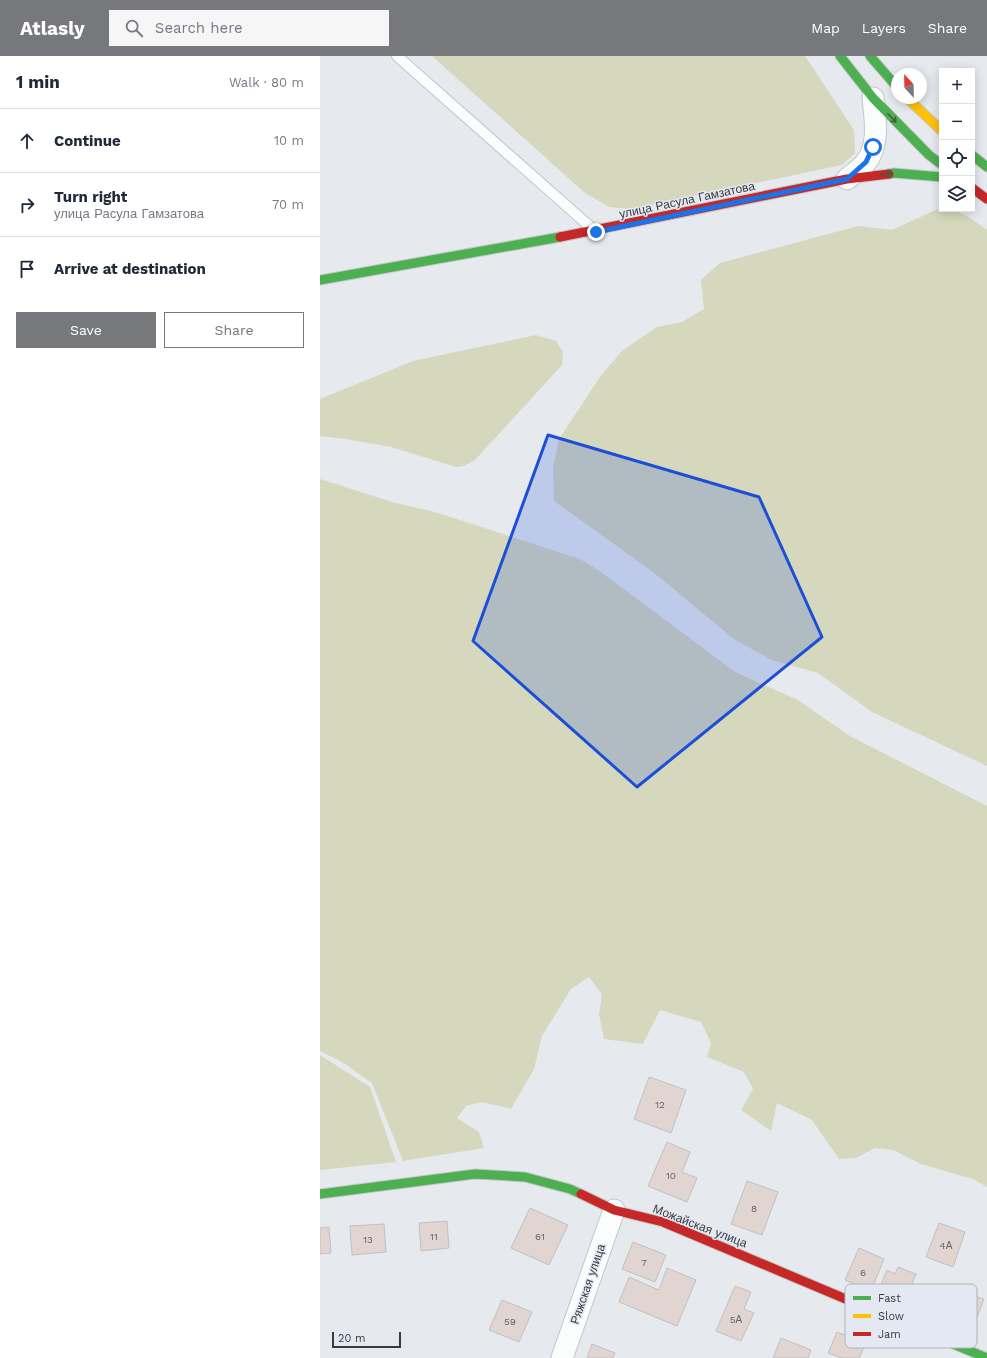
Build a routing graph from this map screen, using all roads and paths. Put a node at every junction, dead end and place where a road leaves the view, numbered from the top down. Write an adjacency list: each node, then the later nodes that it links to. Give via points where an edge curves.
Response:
1 (397, 56): 15 (lane)
2 (840, 56): 5 (main road)
3 (870, 56): 4 (main road)
4 (891, 80)
5 (873, 98): 9 (main road, one-way to 9); 12 (street, via 873,147 866,162)
6 (913, 104): 7 (main road)
7 (939, 128)
8 (975, 157): 10 (main road)
9 (939, 162)
10 (987, 167)
11 (939, 177): 12 (main road, улица Расула Гамзатова, one-way to 11, via 894,173)
12 (847, 179): 15 (main road, улица Расула Гамзатова)
13 (975, 190): 14 (main road)
14 (987, 199)
15 (596, 232): 16 (main road, улица Расула Гамзатова)
16 (320, 280)
17 (320, 1194): 18 (main road, Можайская улица, via 475,1174 525,1177 570,1189)
18 (614, 1210): 19 (main road, Можайская улица, via 663,1222); 21 (street, Ряжская улица)
19 (845, 1298)
20 (963, 1348): 22 (main road, Можайская улица)
21 (562, 1358)
22 (987, 1358)

